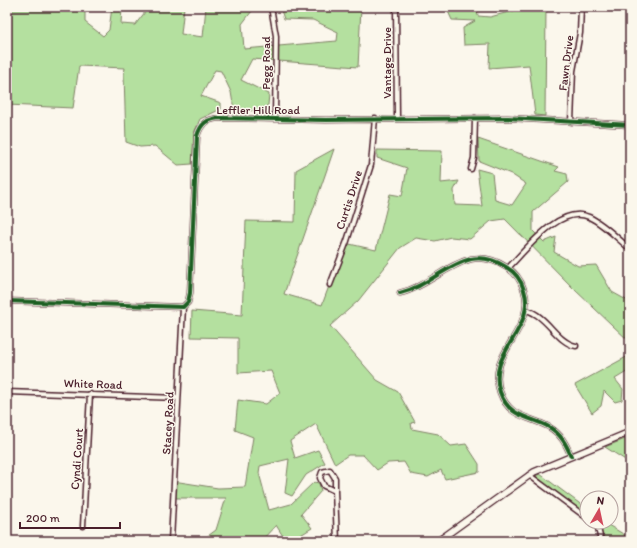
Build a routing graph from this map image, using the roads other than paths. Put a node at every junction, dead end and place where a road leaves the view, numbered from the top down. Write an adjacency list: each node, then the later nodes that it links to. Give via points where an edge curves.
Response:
1 (271, 7): 8 (street, Pegg Road, via 276,36)
2 (396, 7): 5 (street, Vantage Drive)
3 (581, 7): 9 (street, Fawn Drive, via 580,33 573,71)
4 (375, 118): 5 (street, Leffler Hill Road); 8 (street, Leffler Hill Road); 14 (street, Curtis Drive, via 371,165)
5 (397, 118): 6 (street, Leffler Hill Road)
6 (475, 118): 9 (street, Leffler Hill Road); 11 (street, via 474,158)
7 (630, 118): 10 (street)
8 (275, 119): 17 (street, Leffler Hill Road, via 214,119 204,122 198,130 190,293 188,302)
9 (571, 122): 10 (street, Leffler Hill Road)
10 (629, 125)
11 (471, 169)
12 (630, 249): 13 (street, via 590,218 568,215 557,220)
13 (508, 268): 15 (street, via 493,260 472,259 461,262 414,290); 18 (street, via 518,277 526,294)
14 (330, 286)
15 (400, 293)
16 (7, 301): 17 (street)
17 (183, 307): 22 (street, Stacey Road)
18 (526, 310): 19 (street, via 539,315 568,344); 24 (street, via 520,328 499,361 497,375 500,392 506,403 518,415 550,428 559,435)
19 (576, 346)
20 (7, 392): 21 (street, White Road)
21 (90, 394): 22 (street, White Road); 28 (street, Cyndi Court)
22 (178, 398): 30 (street, Stacey Road)
23 (630, 432): 24 (main road)
24 (571, 456): 25 (main road)
25 (529, 475): 27 (street); 32 (main road)
26 (335, 491): 26 (street, via 334,474 330,470 324,471 320,475 321,483); 31 (street)
27 (579, 512)
28 (83, 526)
29 (598, 530): 33 (street)
30 (171, 541)
31 (337, 541)
32 (438, 541)
33 (601, 541)

